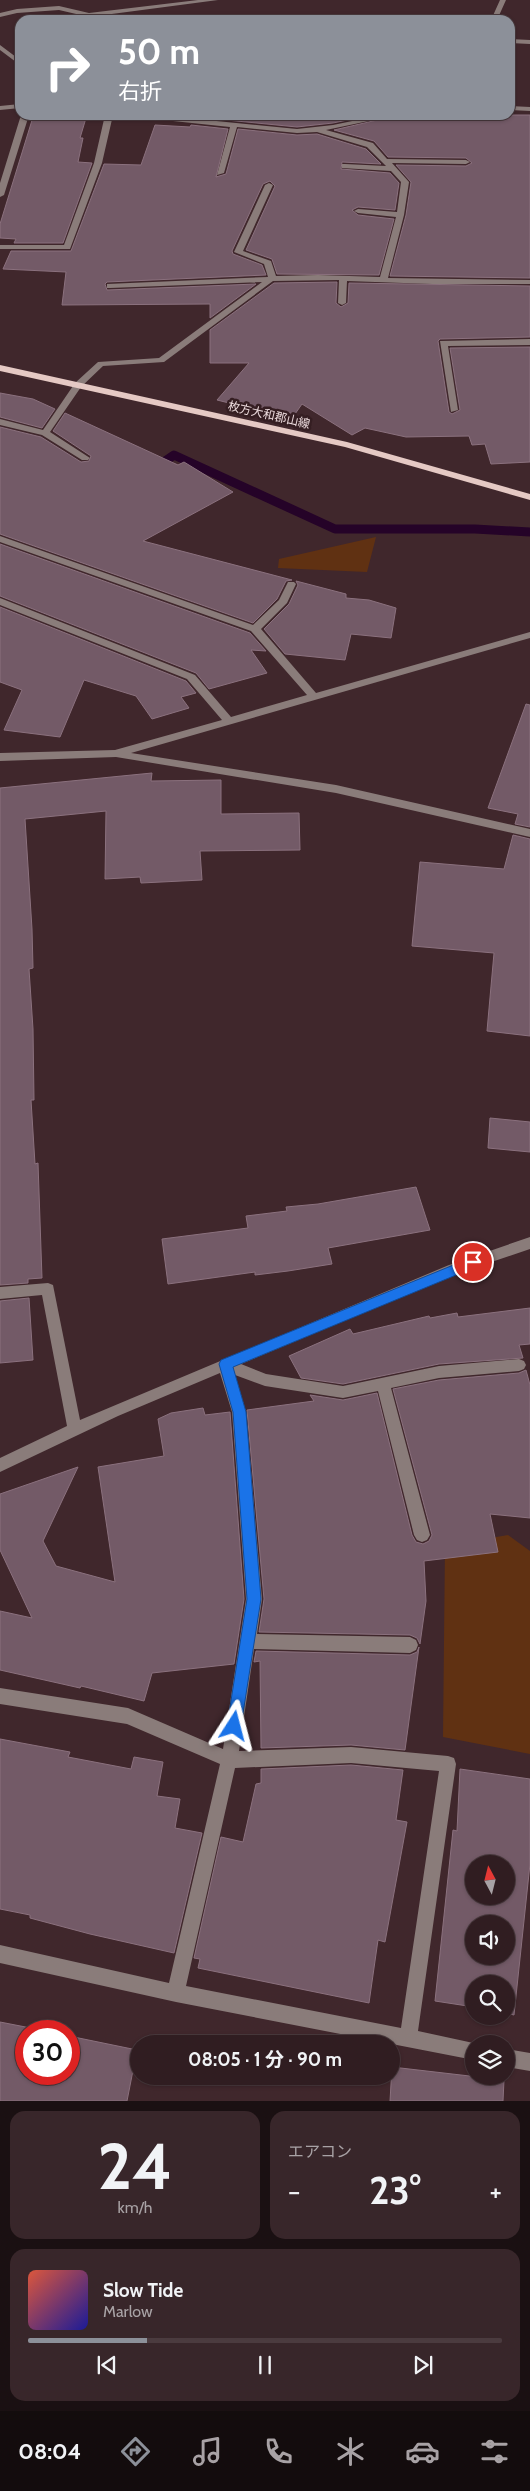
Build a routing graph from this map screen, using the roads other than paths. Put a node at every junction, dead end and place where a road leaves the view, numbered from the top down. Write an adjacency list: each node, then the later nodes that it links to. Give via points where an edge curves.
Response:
1 (215, 0): 3 (street, via 89,15 59,8)
2 (503, 0): 4 (street)
3 (0, 15)
4 (496, 15)
5 (515, 41): 6 (street)
6 (530, 42)
7 (0, 47): 8 (street)
8 (15, 59)
9 (15, 106): 10 (street)
10 (0, 108)
11 (515, 108): 12 (street)
12 (530, 109)
13 (23, 120): 25 (street)
14 (108, 120): 28 (street, via 98,163 67,247)
15 (184, 120): 17 (street)
16 (359, 120): 18 (street)
17 (234, 125): 18 (street); 23 (street)
18 (318, 130): 19 (street, via 370,146)
19 (386, 161): 20 (street); 22 (street)
20 (466, 162)
21 (345, 166): 22 (street)
22 (393, 169): 27 (street, via 404,182)
23 (220, 173)
24 (269, 185): 29 (street, via 238,252 268,263)
25 (0, 195)
26 (358, 211): 27 (street)
27 (400, 214): 31 (street)
28 (0, 246)
29 (272, 278): 30 (street); 33 (street); 37 (street, via 211,326 160,360 101,364)
30 (343, 278): 31 (street); 34 (street)
31 (384, 279): 32 (street)
32 (530, 282)
33 (110, 286)
34 (342, 303)
35 (530, 342): 38 (street, via 443,343)
36 (0, 368): 37 (main road, 枚方大和郡山線)
37 (78, 385): 40 (street); 42 (main road, 枚方大和郡山線, via 347,445)
38 (454, 410)
39 (0, 422): 40 (street)
40 (45, 433): 41 (street)
41 (85, 458)
42 (530, 496)
43 (0, 539): 46 (street)
44 (291, 584): 46 (street, via 283,601)
45 (0, 601): 49 (street, via 191,677)
46 (255, 629): 48 (street)
47 (530, 635): 48 (street)
48 (314, 697): 49 (street)
49 (229, 721): 50 (street)
50 (115, 754): 51 (street); 52 (street, via 336,789)
51 (0, 757)
52 (530, 833)
53 (530, 1243): 55 (street, via 454,1268)
54 (0, 1292): 58 (street, via 48,1289)
55 (225, 1364): 57 (street, via 265,1380 343,1392); 58 (street); 61 (street, via 240,1412 254,1599)
56 (519, 1365): 57 (street, via 439,1372)
57 (383, 1384): 60 (street)
58 (75, 1430): 59 (street)
59 (0, 1465)
60 (422, 1535)
61 (248, 1641): 62 (street); 64 (street)
62 (410, 1645)
63 (0, 1696): 64 (street, via 128,1716)
64 (229, 1760): 66 (street); 67 (street, via 351,1755 448,1764)
65 (0, 1954): 66 (street)
66 (176, 1993): 67 (street)
67 (408, 2038): 68 (street)
68 (465, 2049)
69 (515, 2060): 70 (street)
70 (530, 2062)

